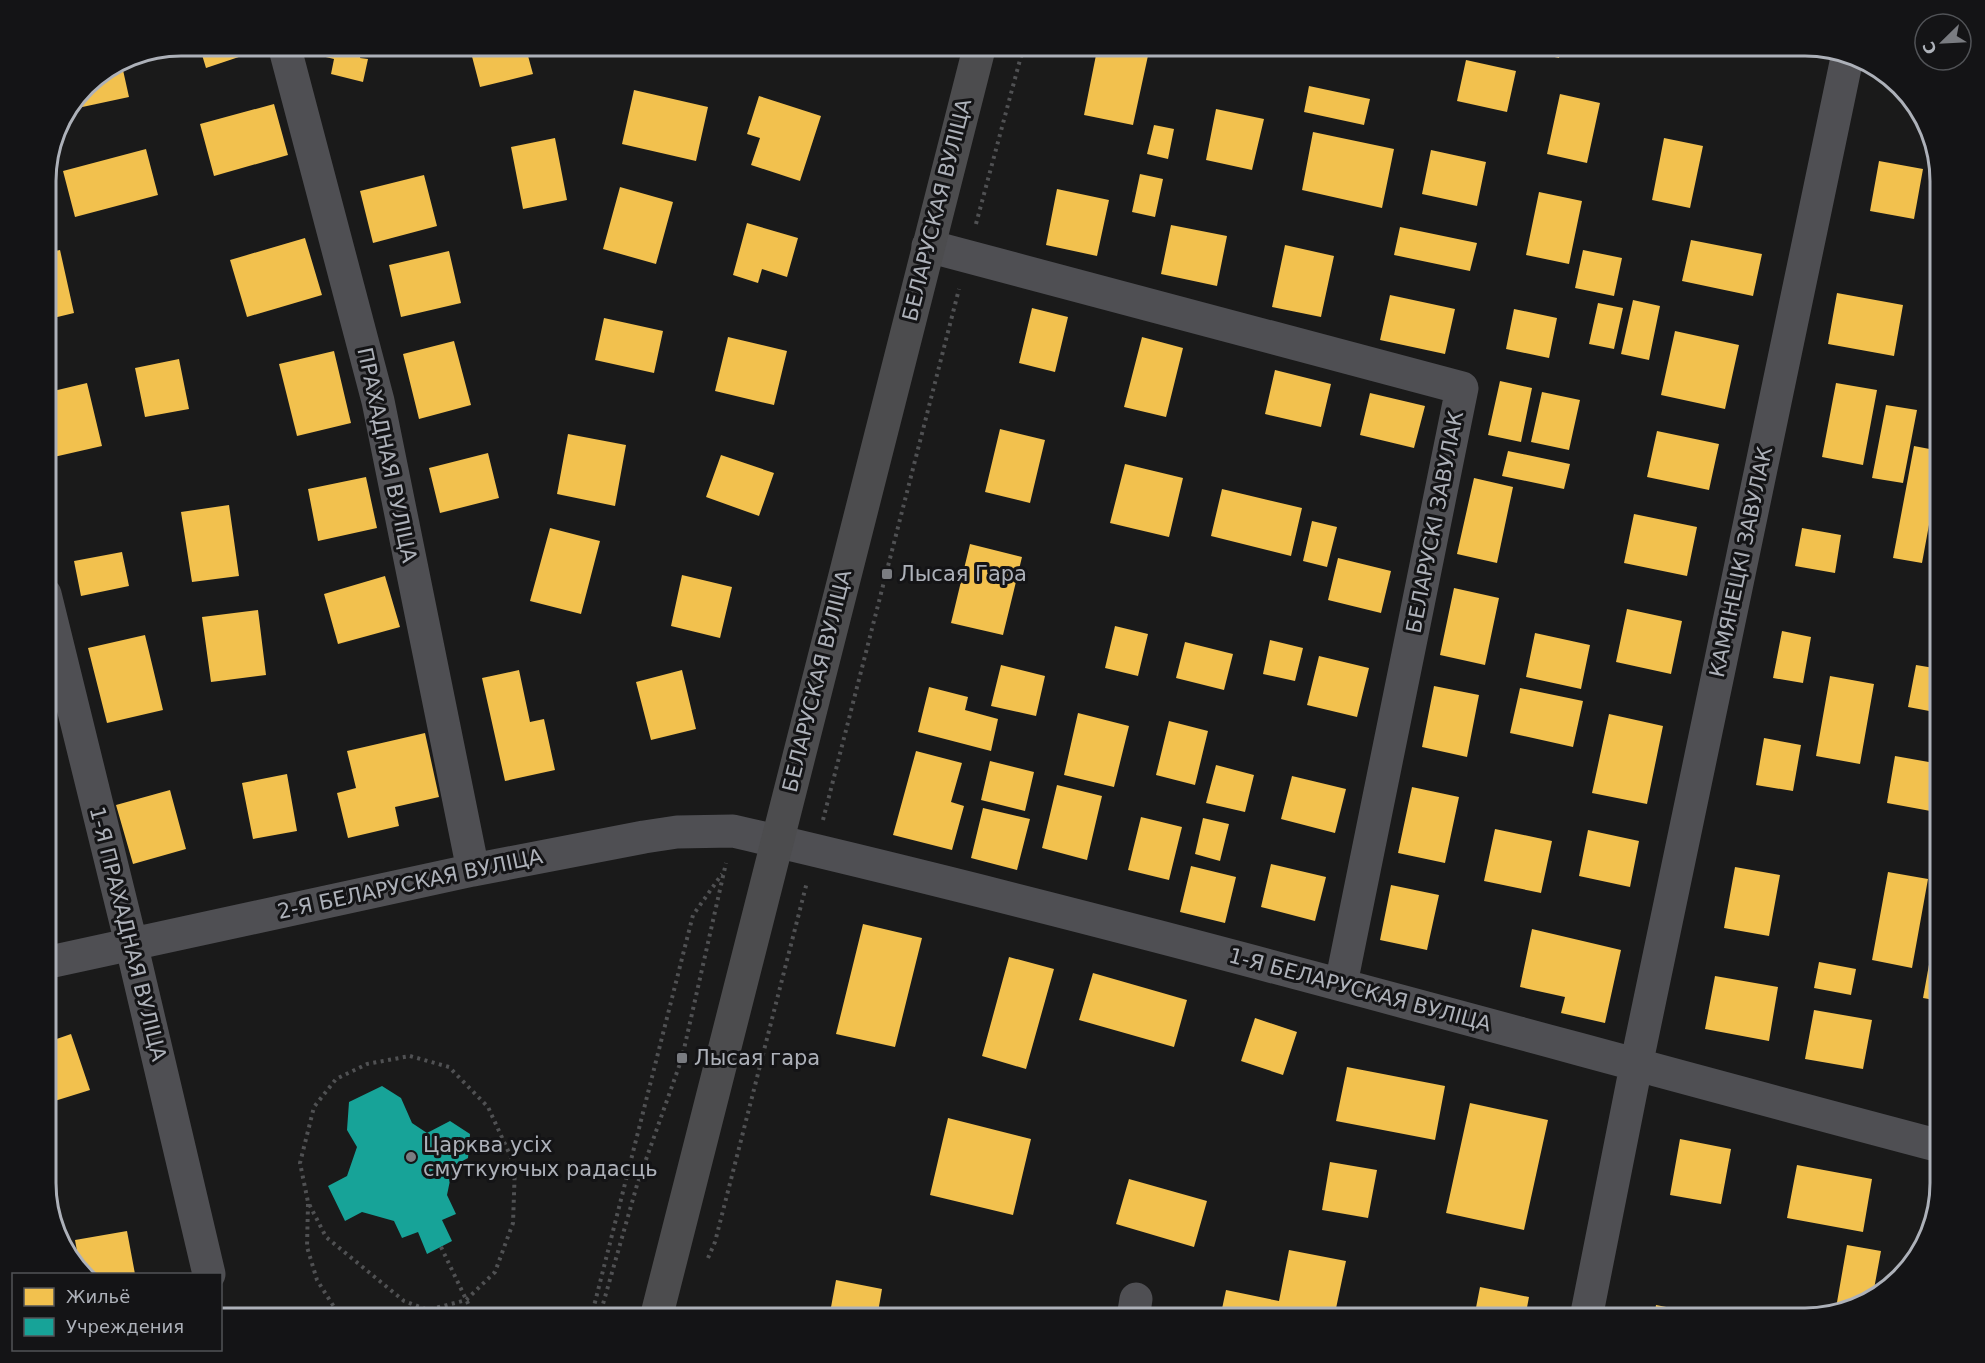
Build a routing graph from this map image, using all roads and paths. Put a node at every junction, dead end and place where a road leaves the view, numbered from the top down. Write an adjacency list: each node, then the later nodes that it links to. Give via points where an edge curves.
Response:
1 (287, 56): 11 (street, ПРАХАДНАЯ ВУЛІЦА, via 378,400)
2 (977, 56): 5 (main road, БЕЛАРУСКАЯ ВУЛІЦА)
3 (1021, 56): 6 (path)
4 (1846, 62): 16 (street, КАМЯНЕЦКІ ЗАВУЛАК)
5 (928, 246): 6 (street, БЕЛАРУСКІ ЗАВУЛАК); 9 (main road, БЕЛАРУСКАЯ ВУЛІЦА)
6 (968, 257): 10 (path); 15 (street, БЕЛАРУСКІ ЗАВУЛАК, via 1462,388)
7 (56, 639): 13 (street, 1-Я ПРАХАДНАЯ ВУЛІЦА)
8 (733, 831): 9 (street, 2-Я БЕЛАРУСКАЯ ВУЛІЦА); 11 (street, 2-Я БЕЛАРУСКАЯ ВУЛІЦА, via 677,832); 12 (path)
9 (777, 841): 10 (street, 1-Я БЕЛАРУСКАЯ ВУЛІЦА); 29 (main road, БЕЛАРУСКАЯ ВУЛІЦА)
10 (815, 850): 15 (street, 1-Я БЕЛАРУСКАЯ ВУЛІЦА); 20 (path, via 715,1242)
11 (474, 870): 13 (street, 2-Я БЕЛАРУСКАЯ ВУЛІЦА)
12 (724, 871): 27 (path, via 693,915); 28 (path, via 682,1058 637,1185)
13 (131, 943): 14 (street, 2-Я БЕЛАРУСКАЯ ВУЛІЦА); 21 (street, 1-Я ПРАХАДНАЯ ВУЛІЦА)
14 (56, 960)
15 (1341, 984): 16 (street, 1-Я БЕЛАРУСКАЯ ВУЛІЦА)
16 (1636, 1066): 17 (street, 1-Я БЕЛАРУСКАЯ ВУЛІЦА); 30 (street, КАМЯНЕЦКІ ЗАВУЛАК)
17 (1930, 1143)
18 (308, 1202): 22 (path, via 300,1163 314,1107 336,1079 367,1064 410,1056 449,1067 488,1107 514,1166 513,1223 506,1243 495,1272); 23 (path, via 307,1247 317,1280); 24 (path, via 326,1237 404,1301)
19 (441, 1247): 22 (path)
20 (706, 1264)
21 (209, 1273)
22 (466, 1300): 25 (path); 26 (path)
23 (335, 1308)
24 (423, 1308)
25 (436, 1308)
26 (470, 1308)
27 (594, 1308)
28 (602, 1308)
29 (659, 1308)
30 (1588, 1308)

